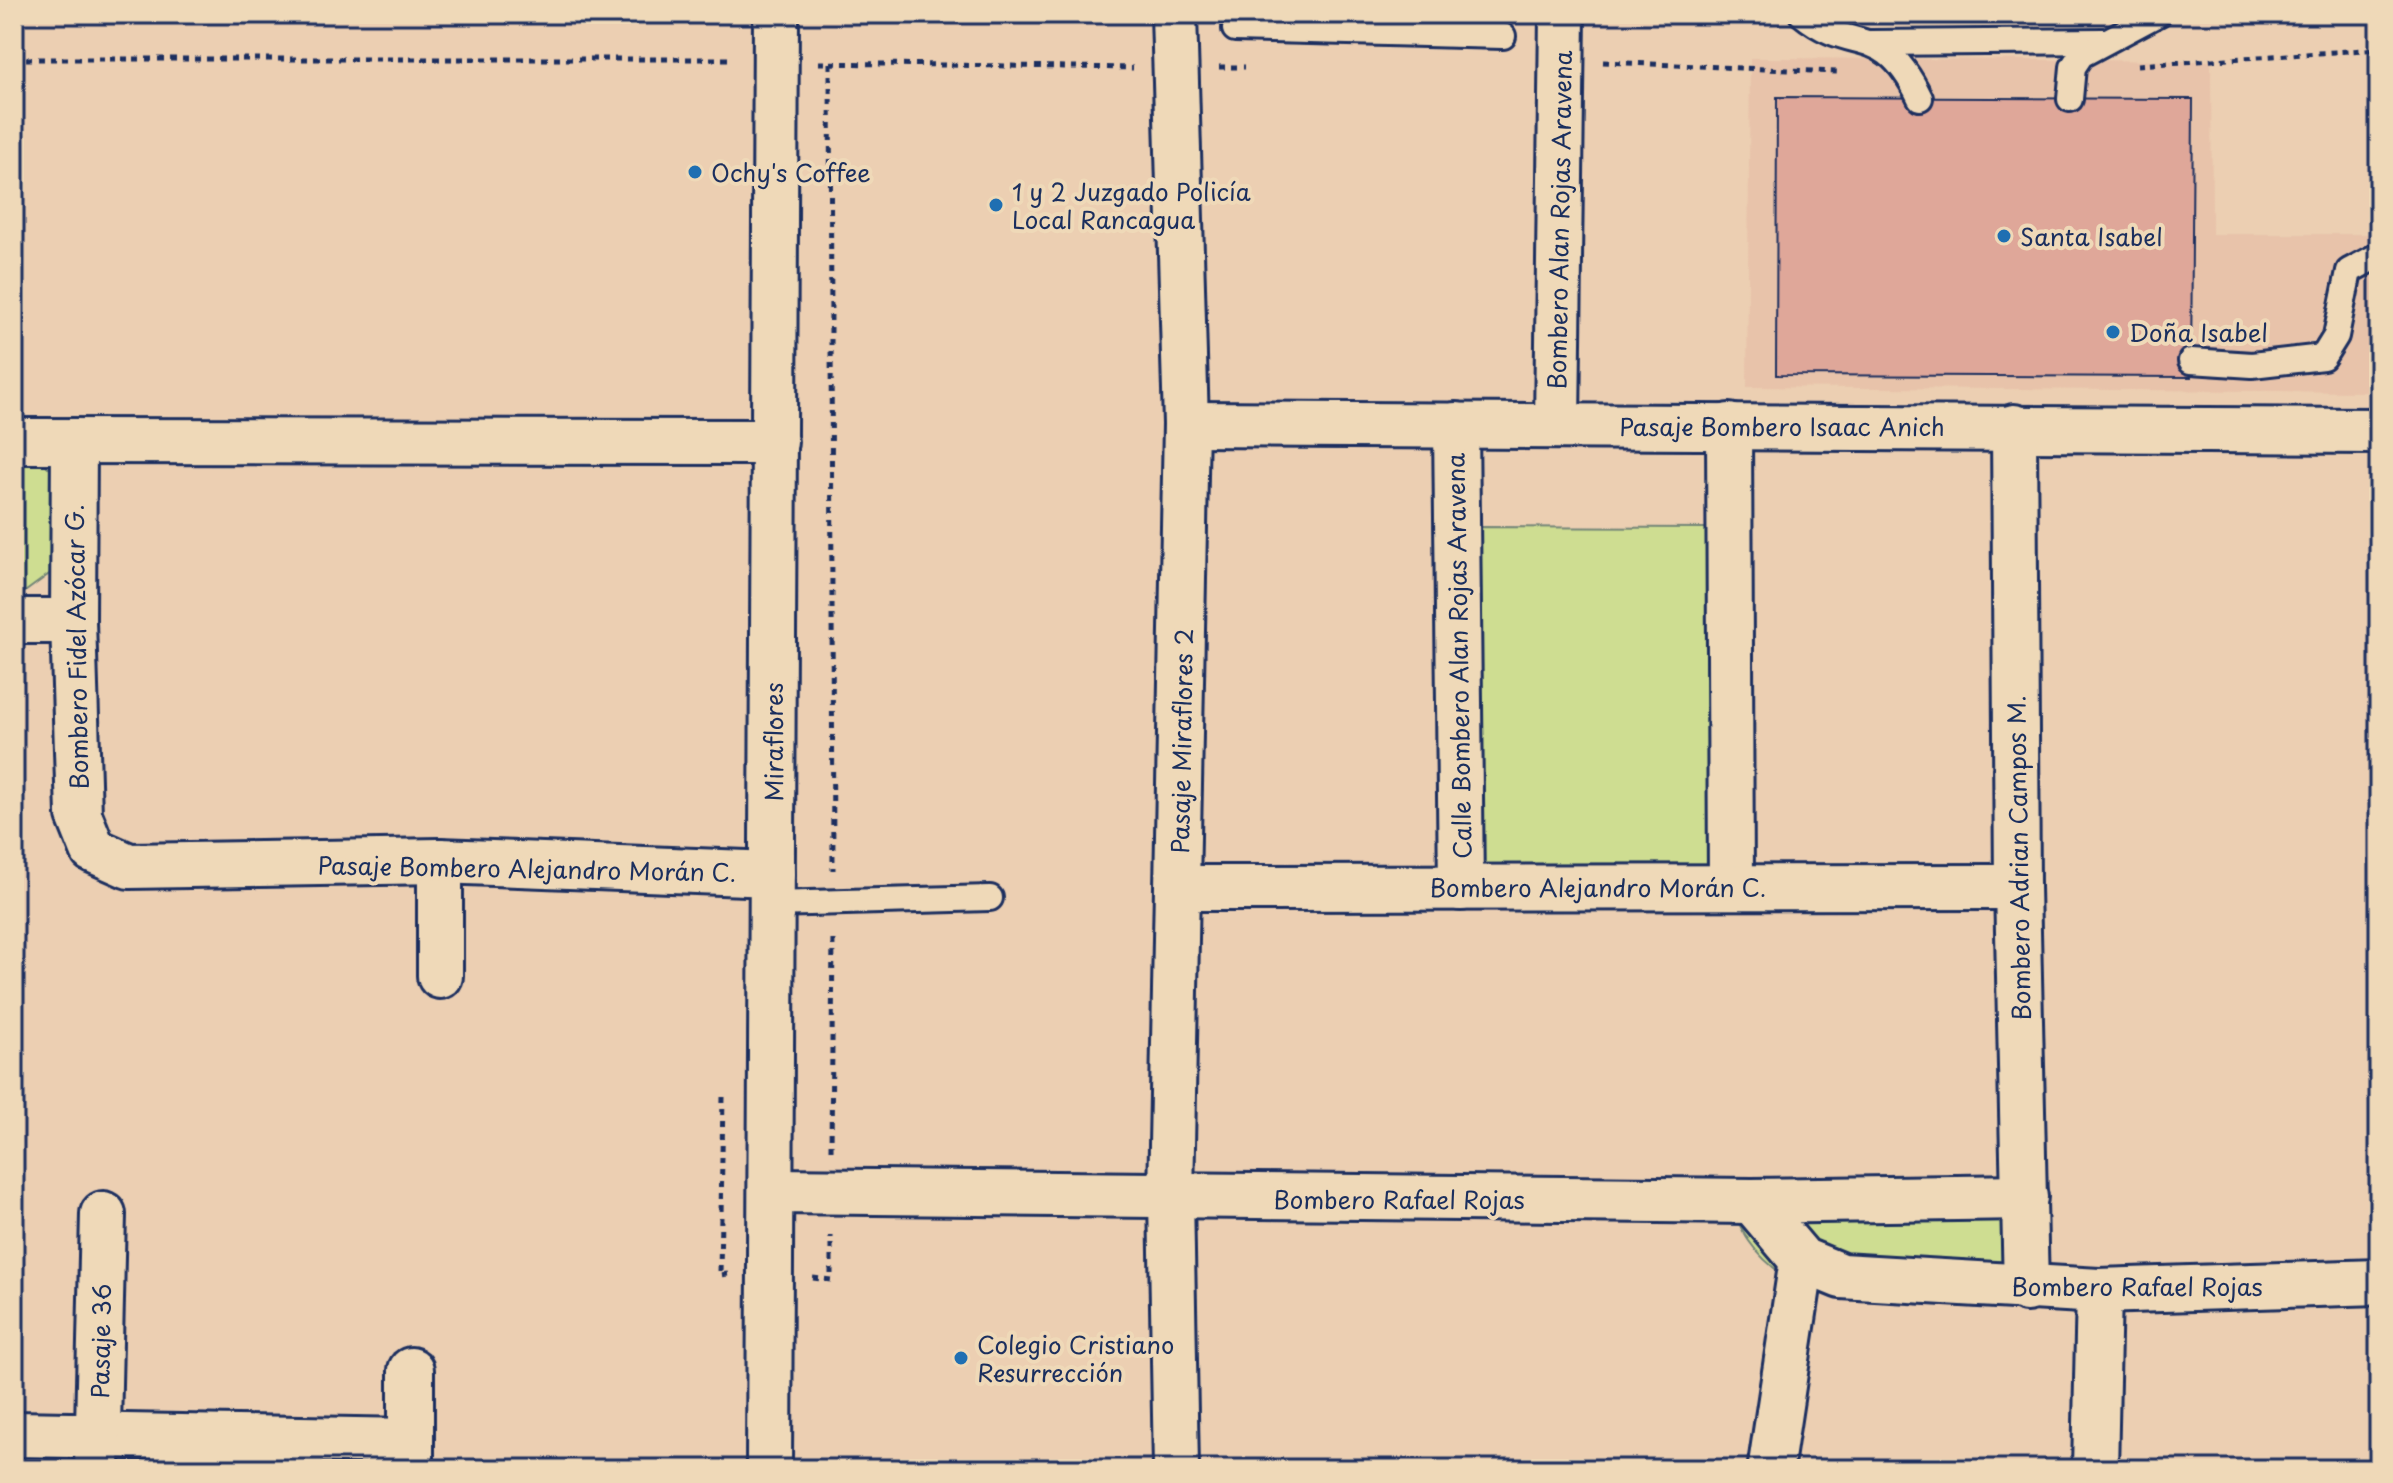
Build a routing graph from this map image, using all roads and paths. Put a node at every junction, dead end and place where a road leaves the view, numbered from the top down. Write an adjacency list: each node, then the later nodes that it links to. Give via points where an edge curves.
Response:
1 (776, 14): 23 (street, Miraflores)
2 (1174, 14): 15 (street, Pasaje Miraflores 2)
3 (1562, 14): 17 (street, Bombero Alan Rojas Aravena)
4 (1802, 14): 10 (lane, via 1814,24)
5 (2158, 14): 9 (lane)
6 (1374, 23): 7 (lane); 8 (lane)
7 (1235, 29)
8 (1503, 36)
9 (2103, 41): 10 (lane); 12 (lane, via 2073,67)
10 (1871, 43): 11 (lane, via 1899,60)
11 (1920, 98)
12 (2070, 99)
13 (2377, 257): 14 (lane, via 2349,271 2336,336 2323,357 2252,365)
14 (2191, 361)
15 (1186, 424): 16 (street, Pasaje Bombero Isaac Anich); 30 (street, Pasaje Miraflores 2)
16 (1456, 425): 17 (street, Pasaje Bombero Isaac Anich); 31 (street, Calle Bombero Alan Rojas Aravena)
17 (1557, 425): 18 (street, Pasaje Bombero Isaac Anich)
18 (1729, 426): 19 (street, Pasaje Bombero Isaac Anich); 28 (street)
19 (2014, 427): 20 (street, Pasaje Bombero Isaac Anich); 29 (street, Bombero Adrian Campos M.)
20 (2379, 431)
21 (14, 441): 22 (street)
22 (74, 441): 23 (street); 25 (street, Bombero Fidel Azócar G.)
23 (775, 442): 32 (street, Miraflores)
24 (14, 621): 25 (street)
25 (73, 621): 26 (street, Bombero Fidel Azócar G., via 79,815)
26 (93, 850): 27 (street, Pasaje Bombero Alejandro Morán C., via 129,866)
27 (440, 861): 32 (street, Pasaje Bombero Alejandro Morán C.); 34 (street)
28 (1731, 887): 29 (street, Bombero Alejandro Morán C.); 31 (street, Bombero Alejandro Morán C.)
29 (2017, 887): 37 (street, Bombero Adrian Campos M.)
30 (1178, 888): 31 (street, Bombero Alejandro Morán C.); 36 (street, Pasaje Miraflores 2)
31 (1461, 888)
32 (773, 889): 33 (lane); 35 (street, Miraflores)
33 (990, 898)
34 (440, 976)
35 (773, 1191): 36 (street, Bombero Rafael Rojas); 49 (street, Miraflores)
36 (1171, 1197): 38 (street, Bombero Rafael Rojas); 50 (street, Pasaje Miraflores 2)
37 (2025, 1197): 38 (street, Bombero Rafael Rojas); 42 (street, Bombero Adrian Campos M.)
38 (1752, 1201): 40 (street)
39 (103, 1214): 46 (street, Pasaje 36)
40 (1802, 1260): 42 (street, Bombero Rafael Rojas, via 1841,1276); 48 (street)
41 (2379, 1282): 43 (street, Bombero Rafael Rojas)
42 (2026, 1289): 43 (street, Bombero Rafael Rojas)
43 (2099, 1291): 51 (street)
44 (411, 1370): 47 (street)
45 (14, 1434): 46 (street)
46 (98, 1452): 47 (street)
47 (411, 1455)
48 (1771, 1465)
49 (769, 1469)
50 (1176, 1469)
51 (2095, 1469)

